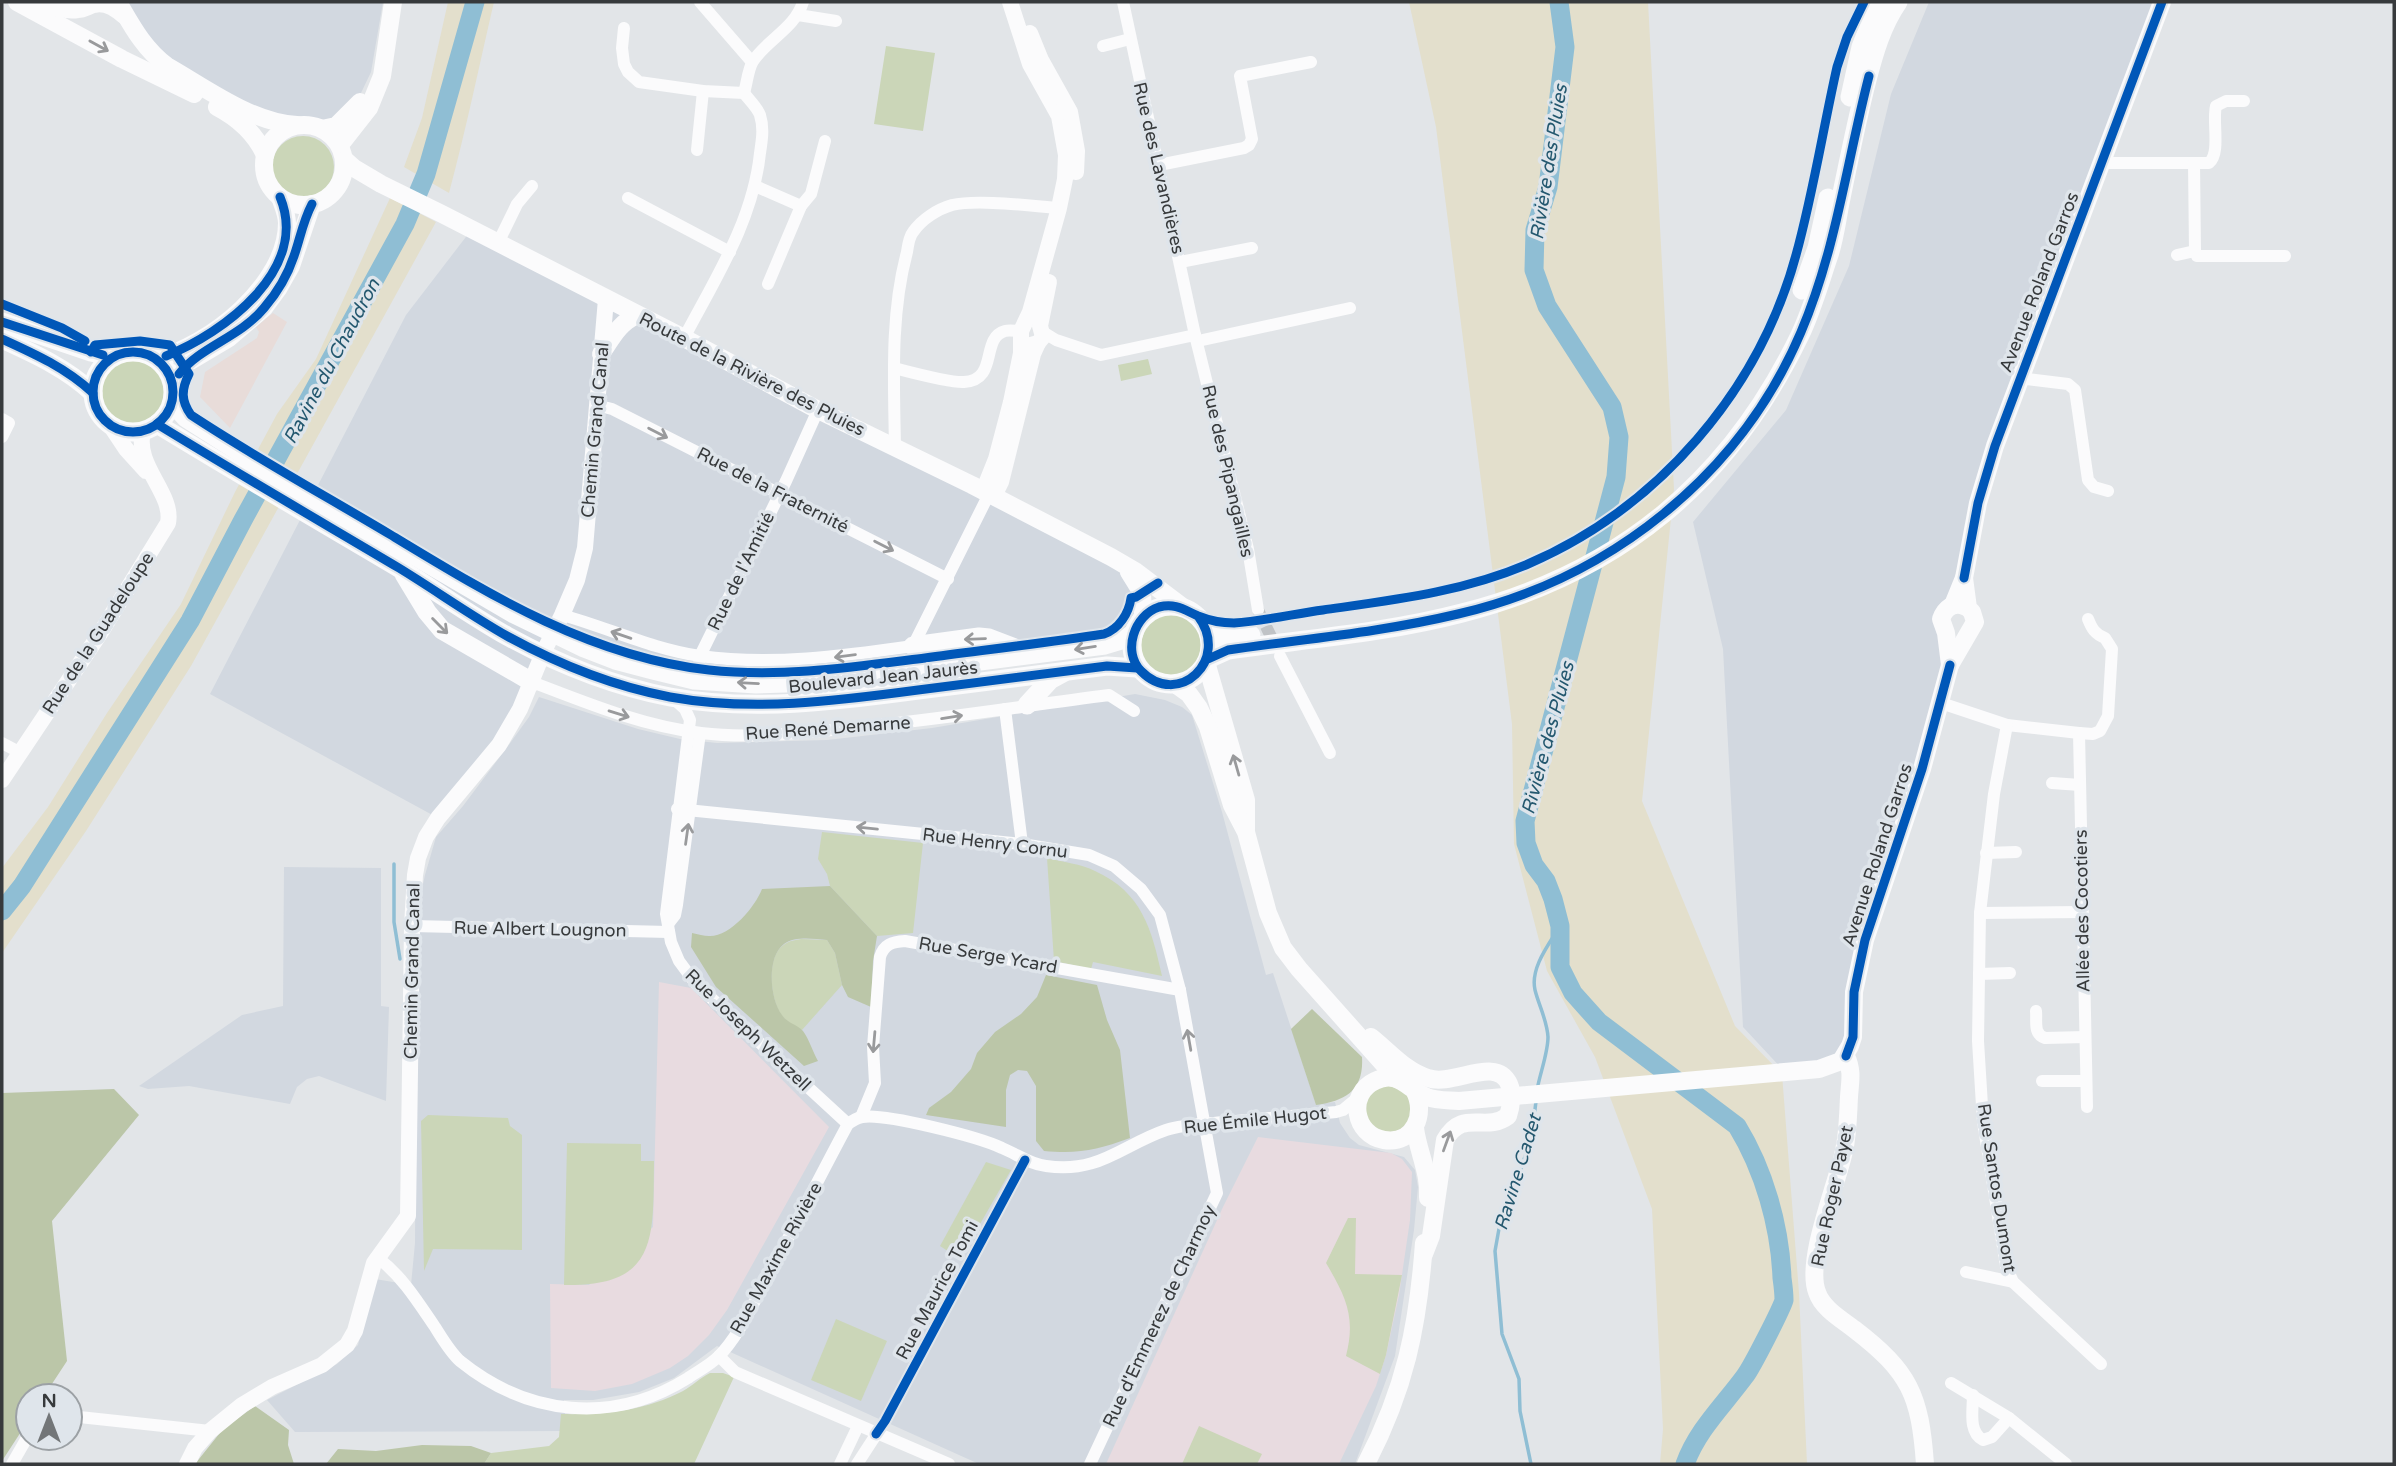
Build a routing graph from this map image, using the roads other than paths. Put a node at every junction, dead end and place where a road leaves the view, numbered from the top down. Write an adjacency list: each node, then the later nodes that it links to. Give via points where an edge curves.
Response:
1 (18, 2): 17 (main road)
2 (39, 2): 13 (main road, via 78,10)
3 (393, 2): 22 (main road, via 382,76)
4 (700, 2): 20 (street)
5 (803, 2): 14 (street)
6 (1010, 2): 44 (street, via 1030,64 1063,132 1065,178)
7 (1019, 2): 57 (street, via 1041,60 1070,112 1077,151 1076,174)
8 (1123, 2): 18 (street, Rue des Lavandières)
9 (1879, 2): 77 (main road, via 1861,47 1816,248 1790,327)
10 (1898, 2): 77 (main road, via 1876,48 1830,252 1801,333 1765,401)
11 (2162, 2): 33 (main road, Avenue Roland Garros)
12 (111, 3): 13 (main road); 25 (main road, via 116,22 135,48); 27 (main road, via 153,56 167,66 260,118)
13 (86, 4): 17 (main road)
14 (798, 15): 15 (street); 20 (street)
15 (836, 21)
16 (624, 28): 23 (street, via 624,64 639,82)
17 (72, 31): 25 (main road, one-way to 25)
18 (1130, 39): 19 (street); 35 (street, Rue des Lavandières)
19 (1103, 47)
20 (752, 62): 24 (street)
21 (1311, 62): 35 (street, via 1240,76 1252,139 1249,145)
22 (376, 88): 28 (main road, via 336,126); 31 (main road)
23 (703, 91): 24 (street); 30 (street)
24 (744, 93): 39 (street, via 759,113 763,130)
25 (194, 94): 32 (main road, via 239,121 258,139)
26 (2244, 101): 34 (street, via 2217,106 2213,160)
27 (298, 125): 28 (main road); 32 (main road, via 283,131)
28 (322, 129): 31 (main road)
29 (825, 141): 43 (street, via 811,194)
30 (697, 150)
31 (342, 153): 36 (main road); 37 (main road, Route de la Rivière des Pluies, via 354,168)
32 (265, 155): 40 (main road, via 265,176)
33 (2101, 163): 34 (street); 66 (main road, Avenue Roland Garros)
34 (2194, 163): 47 (street)
35 (1159, 165): 51 (street, Rue des Lavandières)
36 (340, 184): 37 (main road, Route de la Rivière des Pluies, via 364,180); 42 (main road, via 333,194)
37 (381, 184): 45 (main road, Route de la Rivière des Pluies)
38 (532, 186): 45 (street, via 517,204)
39 (755, 186): 43 (street); 48 (street)
40 (280, 197): 42 (main road, via 297,205); 64 (main road, via 286,235 262,288)
41 (628, 198): 48 (street)
42 (312, 204): 64 (main road, via 291,266 264,308 237,333 193,359)
43 (801, 206): 52 (street)
44 (1059, 208): 57 (street, via 1030,312); 65 (street, via 954,205 931,215 912,233 898,291)
45 (498, 243): 53 (main road, Route de la Rivière des Pluies)
46 (1252, 248): 51 (street)
47 (2195, 251): 49 (street); 50 (street, via 2203,257)
48 (730, 252): 58 (street)
49 (2177, 255)
50 (2285, 256)
51 (1180, 262): 59 (street, Rue des Lavandières)
52 (768, 284)
53 (606, 299): 55 (main road, Route de la Rivière des Pluies); 61 (street, Chemin Grand Canal)
54 (1350, 308): 59 (street)
55 (637, 315): 58 (main road, Route de la Rivière des Pluies); 61 (main road, via 620,326)
56 (2, 322): 62 (main road)
57 (1036, 335): 59 (street, via 1101,355); 65 (street, via 1006,331 998,335 992,340 984,372 972,381); 81 (street, via 986,484)
58 (684, 338): 70 (main road, Route de la Rivière des Pluies)
59 (1197, 338): 88 (street, Rue des Pipangailles, via 1248,549)
60 (2, 339): 67 (main road, via 43,358)
61 (601, 354): 69 (street, Chemin Grand Canal)
62 (113, 357): 63 (main road, via 134,352); 67 (main road, via 98,373)
63 (155, 359): 64 (main road); 68 (main road, via 164,366)
64 (179, 360): 68 (main road)
65 (894, 368): 76 (street)
66 (2019, 378): 79 (street, via 2068,384 2075,390 2088,480); 86 (main road, Avenue Roland Garros, via 1978,503)
67 (93, 393): 72 (main road, via 97,411)
68 (172, 395): 73 (main road, via 166,415); 75 (main road, Boulevard Jean Jaurès, via 186,418)
69 (596, 405): 80 (street, Rue de la Fraternité, one-way to 80); 89 (street, Chemin Grand Canal, via 585,548)
70 (818, 410): 76 (main road, Route de la Rivière des Pluies); 80 (street, Rue de l'Amitié)
71 (5, 421): 74 (street)
72 (110, 425): 73 (main road, via 132,432); 78 (street, Rue de la Guadeloupe)
73 (150, 428): 75 (main road, Boulevard Jean Jaurès); 78 (street, Rue de la Guadeloupe, via 142,447)
74 (2, 437)
75 (214, 447): 82 (main road, Boulevard Jean Jaurès)
76 (895, 448): 81 (main road, Route de la Rivière des Pluies)
77 (1721, 449): 90 (main road, via 1647,511 1577,558 1502,589)
78 (154, 481): 116 (street, Rue de la Guadeloupe, via 167,503 168,523)
79 (2108, 491)
80 (779, 494): 85 (street, Rue de la Fraternité, one-way to 85); 98 (street, Rue de l'Amitié)
81 (989, 494): 83 (main road, Route de la Rivière des Pluies); 85 (street)
82 (321, 513): 84 (main road, Boulevard Jean Jaurès); 104 (main road, Boulevard Jean Jaurès, via 391,542 514,614 583,648)
83 (1122, 564): 87 (main road); 92 (main road, via 1142,593)
84 (402, 570): 105 (main road, one-way to 105, via 442,630); 107 (main road, Boulevard Jean Jaurès, via 545,656 611,682)
85 (948, 579): 96 (street)
86 (1961, 606): 94 (main road, Avenue Roland Garros, via 1943,613); 95 (main road, Avenue Roland Garros, via 1972,612 1975,622)
87 (1184, 608): 92 (main road, via 1156,608); 93 (main road)
88 (1257, 609)
89 (562, 615): 98 (street, Rue de l'Amitié, one-way to 89); 105 (street, Chemin Grand Canal)
90 (1411, 618): 93 (main road, via 1227,638); 100 (main road, via 1228,650)
91 (2088, 619): 114 (street, via 2092,630 2112,649 2108,716 2100,731)
92 (1139, 625): 97 (main road, Boulevard Jean Jaurès, one-way to 97, via 1125,639 1105,645); 102 (main road, via 1133,653)
93 (1206, 626): 100 (main road)
94 (1946, 633): 95 (main road); 101 (main road, Avenue Roland Garros)
95 (1966, 636): 101 (main road, Avenue Roland Garros)
96 (913, 646): 97 (main road, one-way to 96, via 979,637); 98 (street, Rue de l'Amitié, one-way to 98, via 808,659)
97 (1035, 655): 104 (main road, Boulevard Jean Jaurès, one-way to 104, via 817,682)
98 (700, 656): 104 (street, Rue de l'Amitié)
99 (1280, 656): 117 (street)
100 (1207, 660): 106 (main road, via 1191,679); 122 (main road, one-way to 100, via 1246,800)
101 (1950, 664): 108 (main road, Avenue Roland Garros)
102 (1138, 668): 103 (main road, Boulevard Jean Jaurès); 106 (main road, via 1157,682)
103 (1068, 671): 107 (main road, Boulevard Jean Jaurès, via 780,705); 109 (main road, via 1050,680)
104 (694, 680)
105 (532, 682): 113 (street, Rue René Demarne, one-way to 113, via 618,714); 128 (street, Chemin Grand Canal, via 499,745 426,837 415,875)
106 (1175, 684): 122 (main road, via 1199,708 1232,805)
107 (671, 697): 113 (street, via 685,709)
108 (1941, 704): 112 (street); 137 (main road, Avenue Roland Garros, via 1865,940 1854,992 1853,1037)
109 (1027, 705): 110 (street, Rue René Demarne); 111 (street, Rue René Demarne, via 1109,695)
110 (1005, 709): 113 (street, Rue René Demarne, one-way to 110, via 789,734); 123 (street)
111 (1135, 710)
112 (2007, 725): 114 (street); 125 (street, Rue Santos Dumont)
113 (695, 732): 121 (street)
114 (2079, 733): 120 (street, Allée des Cocotiers)
115 (2, 743): 116 (street)
116 (20, 753): 118 (street, Rue de la Guadeloupe)
117 (1331, 753)
118 (2, 780)
119 (2052, 783): 120 (street)
120 (2080, 785): 126 (street, Allée des Cocotiers)
121 (684, 810): 123 (street, Rue Henry Cornu, one-way to 121); 129 (street, via 677,905)
122 (1246, 832): 134 (main road, via 1268,913 1283,948)
123 (1022, 844): 132 (street, Rue Henry Cornu, via 1089,855 1114,866 1141,889 1160,915)
124 (2016, 852): 125 (street)
125 (1986, 853): 127 (street, Rue Santos Dumont)
126 (2081, 912): 127 (street); 135 (street, Allée des Cocotiers)
127 (1980, 914): 131 (street, Rue Santos Dumont)
128 (412, 926): 129 (street, Rue Albert Lougnon); 154 (street, Chemin Grand Canal, via 408,1216)
129 (668, 928): 149 (street, Rue Joseph Wetzell, via 679,961 696,984)
130 (2010, 973): 131 (street)
131 (1979, 974): 156 (street, Rue Santos Dumont, via 1983,1122 2006,1266)
132 (1180, 990): 148 (street, Rue Serge Ycard, one-way to 148, via 893,942 883,948 880,957 875,1083); 150 (street, Rue Henry Cornu, one-way to 132)
133 (2036, 1010): 135 (street, via 2039,1036)
134 (1352, 1026): 136 (main road); 153 (main road, one-way to 134, via 1431,1237 1445,1140 1458,1124 1495,1122 1508,1116 1510,1088 1495,1071 1432,1080 1411,1071)
135 (2085, 1037): 141 (street, Allée des Cocotiers)
136 (1363, 1042): 139 (main road); 142 (main road, via 1370,1060)
137 (1846, 1056): 138 (main road); 144 (main road, Rue Roger Payet, via 1851,1071)
138 (1826, 1068): 144 (main road, via 1841,1076); 145 (main road)
139 (1396, 1078): 142 (main road, via 1377,1079); 143 (main road)
140 (2042, 1081): 141 (street)
141 (2086, 1081): 146 (street, Allée des Cocotiers)
142 (1364, 1090): 147 (main road)
143 (1414, 1090): 145 (main road); 151 (main road, via 1421,1106)
144 (1849, 1096): 172 (main road, Rue Roger Payet, via 1844,1151 1819,1243 1816,1292 1829,1310 1896,1365 1911,1388)
145 (1459, 1101): 151 (main road)
146 (2087, 1107)
147 (1351, 1115): 150 (street, Rue Émile Hugot); 151 (main road, via 1380,1139)
148 (861, 1117): 149 (street); 152 (street, Rue Émile Hugot, via 894,1119 978,1139)
149 (848, 1124): 157 (street, Rue Maxime Rivière, via 751,1307)
150 (1204, 1124): 152 (street, Rue Émile Hugot, via 1166,1130 1086,1166 1045,1166); 170 (street, Rue d'Emmerez de Charmoy, via 1217,1193)
151 (1411, 1130): 153 (main road, via 1429,1185)
152 (1025, 1160): 165 (street, Rue Maurice Tomi)
153 (1424, 1254): 171 (main road, via 1408,1361)
154 (378, 1258): 157 (street, Rue Maxime Rivière, via 397,1273 459,1360 525,1399 576,1409 634,1402 679,1383); 164 (street, Chemin Grand Canal, via 347,1345 322,1365 242,1405)
155 (1966, 1272): 156 (street)
156 (2013, 1282): 158 (street, Rue Santos Dumont)
157 (719, 1356): 163 (street, via 735,1372)
158 (2101, 1364)
159 (1951, 1383): 160 (street)
160 (1973, 1395): 162 (street); 162 (street, via 1973,1430 1983,1440 1992,1437)
161 (84, 1418): 164 (street)
162 (2009, 1418): 173 (street)
163 (858, 1426): 165 (street); 167 (street)
164 (209, 1431): 166 (street, Chemin Grand Canal)
165 (876, 1434): 168 (street, Rue Maurice Tomi); 169 (street)
166 (187, 1464)
167 (840, 1464)
168 (857, 1464)
169 (948, 1464)
170 (1090, 1464)
171 (1366, 1464)
172 (1925, 1464)
173 (2066, 1464)

